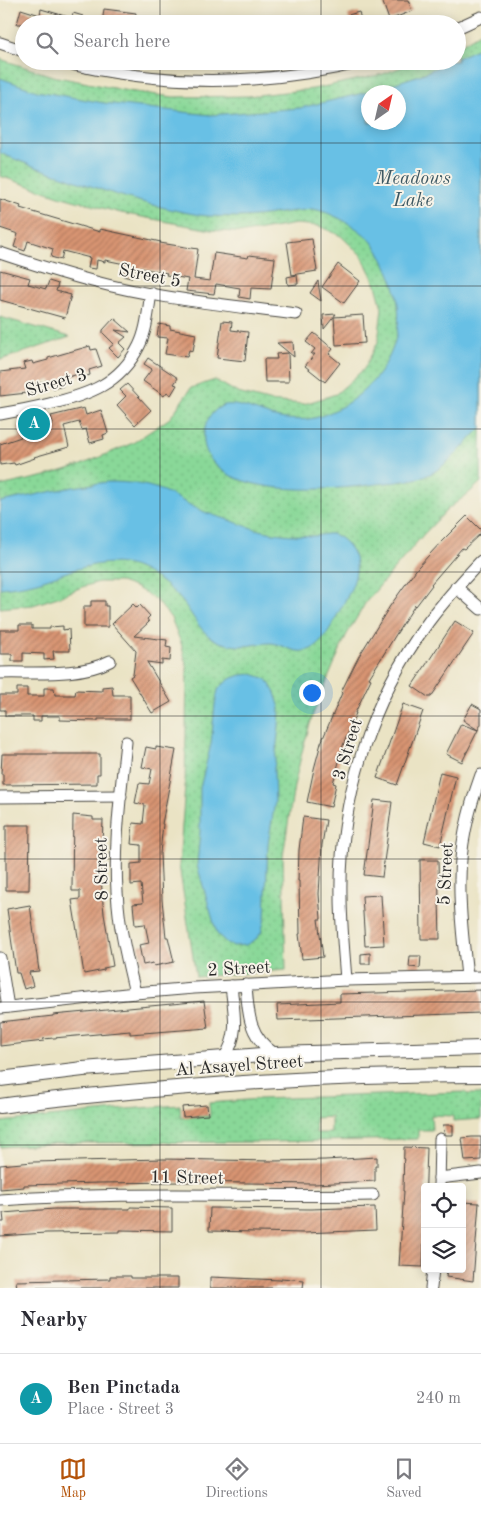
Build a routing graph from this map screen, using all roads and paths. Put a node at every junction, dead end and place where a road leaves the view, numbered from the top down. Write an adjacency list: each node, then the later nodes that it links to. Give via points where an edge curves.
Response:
1 (481, 17): 2 (street)
2 (466, 24)
3 (0, 43): 4 (street)
4 (15, 48)
5 (95, 70): 6 (street, via 214,82 297,76)
6 (325, 70)
7 (0, 253): 8 (street, Street 5, via 93,281)
8 (151, 293): 9 (street, Street 5); 10 (street, Street 3, via 140,344 117,376 83,395)
9 (296, 314)
10 (0, 414)
11 (481, 560): 12 (street, 3 Street)
12 (456, 588): 13 (street); 23 (street, 3 Street, via 404,658 367,737 355,779 342,856)
13 (481, 609)
14 (110, 662): 15 (street, via 79,672)
15 (0, 673)
16 (126, 742): 18 (street, 8 Street)
17 (481, 775): 21 (street, 5 Street, via 463,844 460,879)
18 (120, 796): 19 (street); 26 (street, 8 Street, via 119,913)
19 (0, 797)
20 (0, 958): 27 (street)
21 (467, 977): 22 (street, 2 Street); 23 (street, 2 Street)
22 (481, 977)
23 (346, 980): 24 (street, 2 Street)
24 (250, 985): 25 (street, 2 Street); 28 (street, via 255,1018)
25 (231, 986): 26 (street, 2 Street); 29 (street)
26 (135, 993): 27 (street, 2 Street)
27 (4, 1008)
28 (253, 1029): 29 (street); 31 (street)
29 (235, 1030): 32 (street, via 232,1045)
30 (481, 1048): 31 (main road, Al Asayel Street)
31 (275, 1054): 32 (main road, Al Asayel Street)
32 (224, 1058): 34 (main road, Al Asayel Street)
33 (481, 1075): 35 (main road, Al Asayel Street, via 244,1083)
34 (0, 1079)
35 (0, 1106)
36 (440, 1139): 38 (street)
37 (481, 1173): 38 (street)
38 (439, 1182)
39 (373, 1195): 40 (street, 11 Street, via 130,1194)
40 (0, 1200)
41 (433, 1273): 42 (street)
42 (431, 1288)

